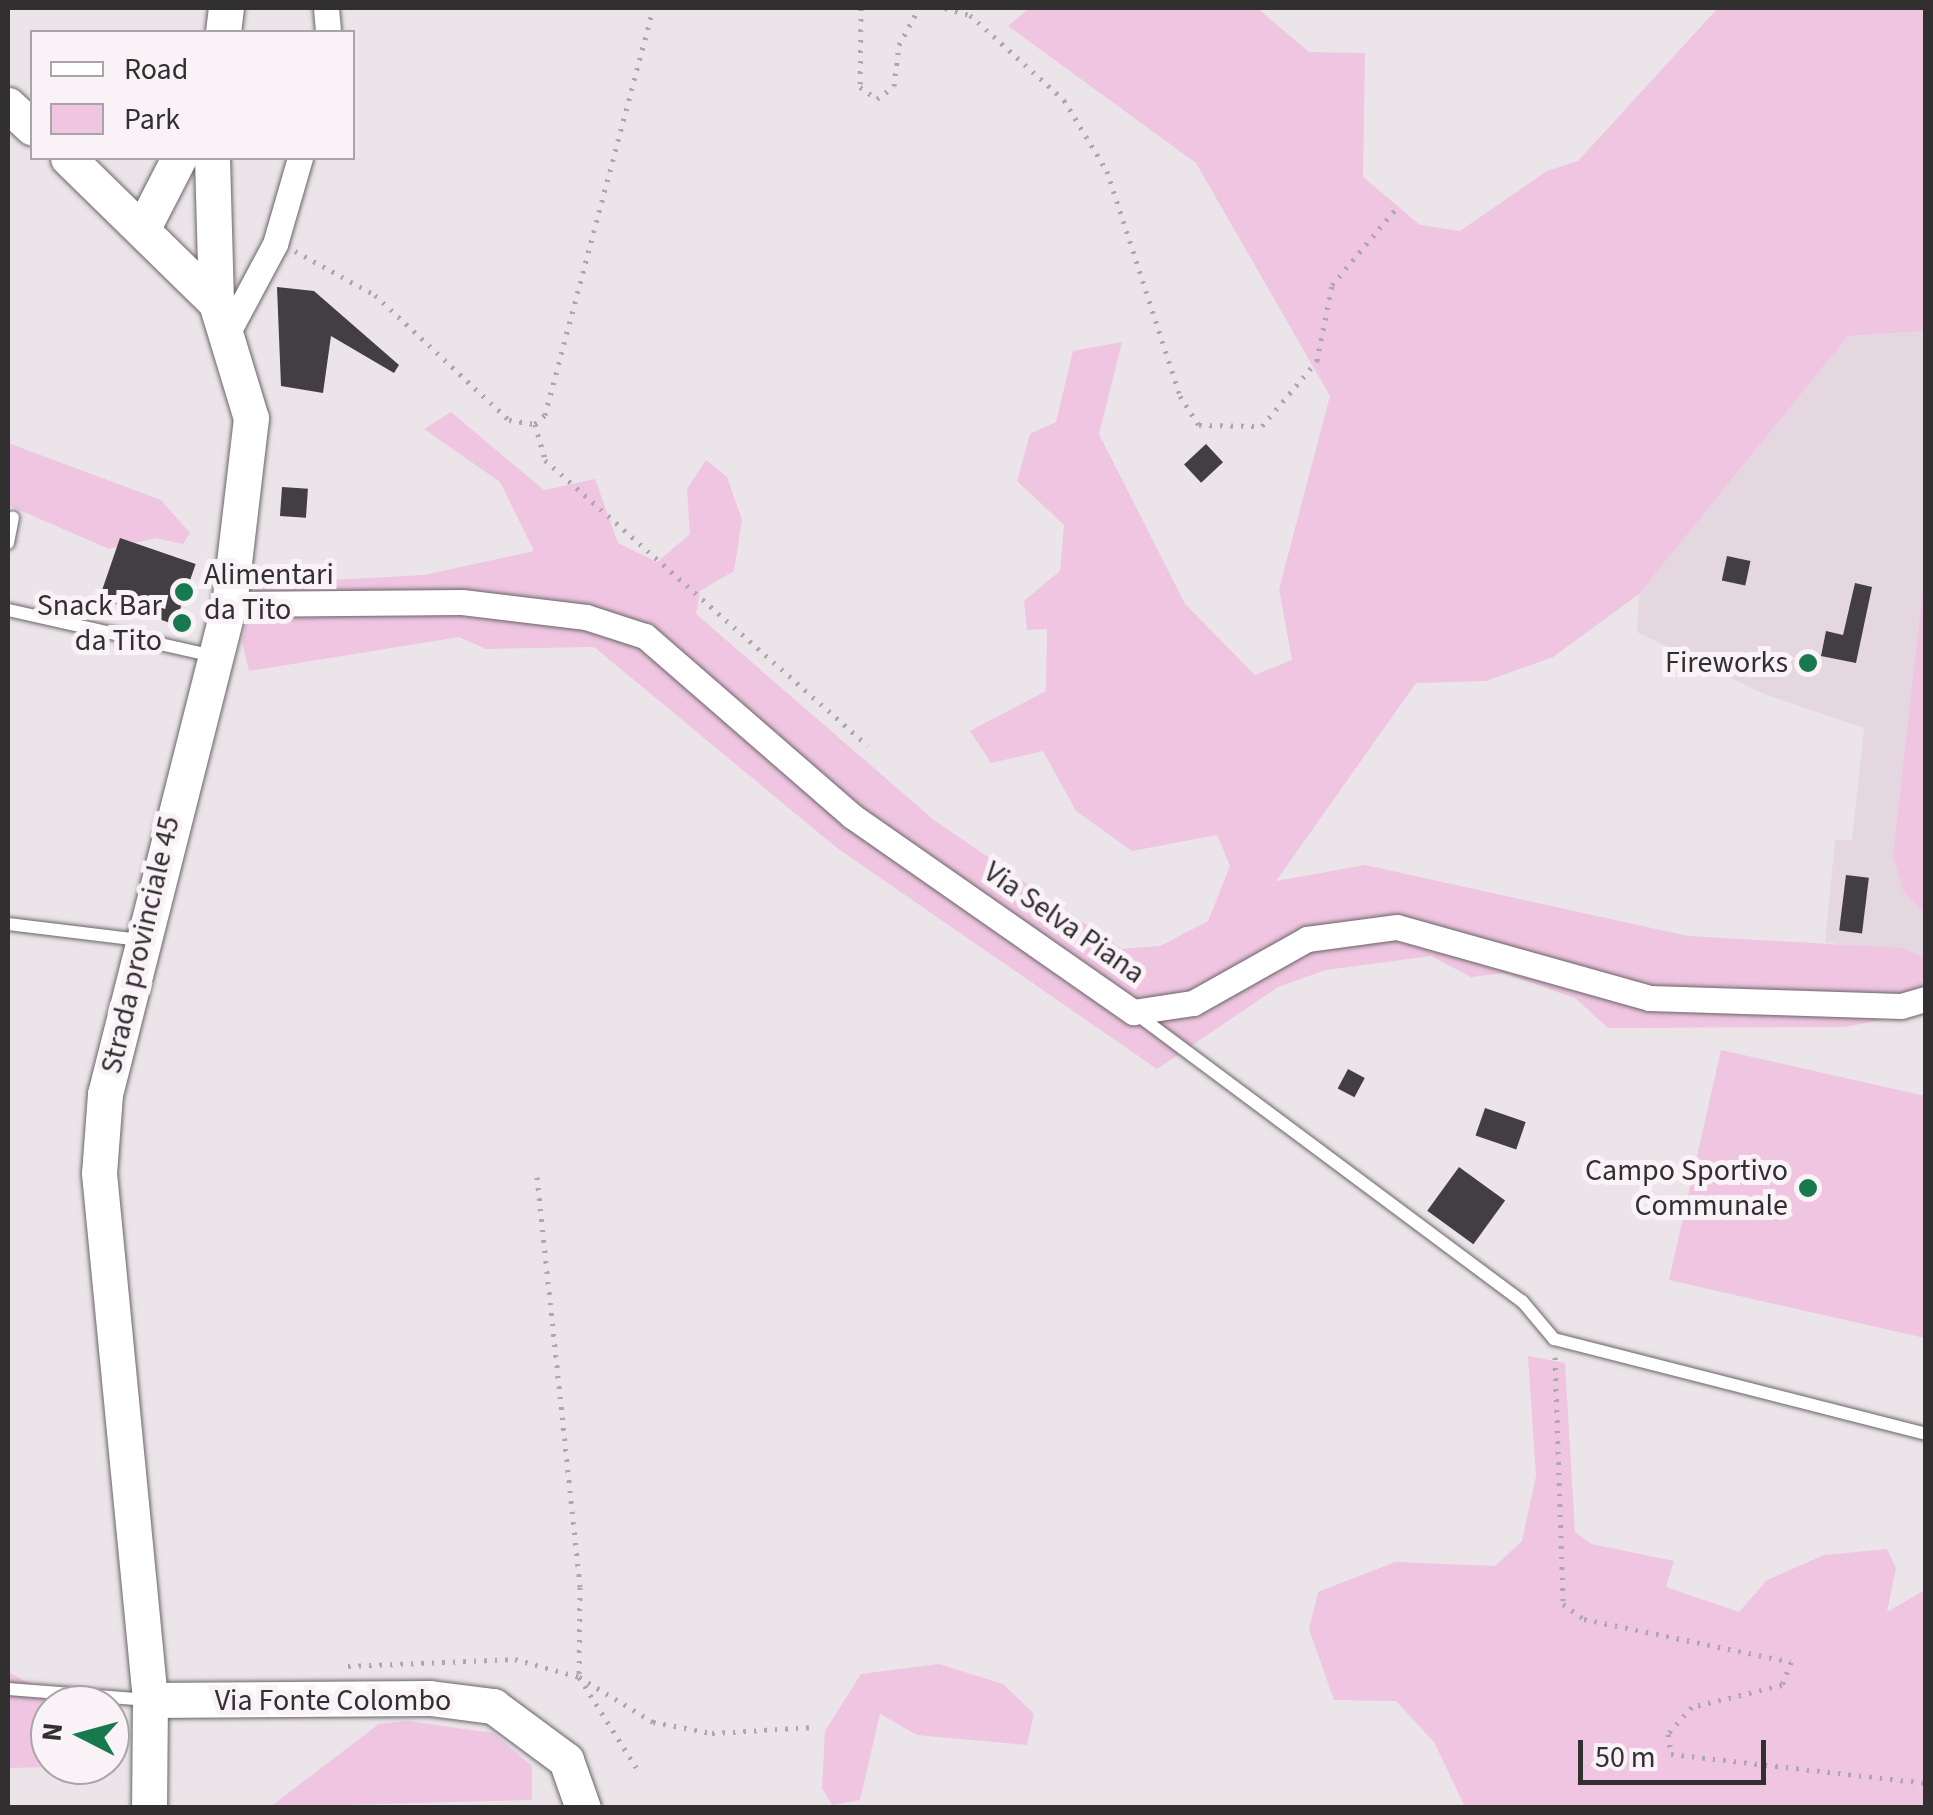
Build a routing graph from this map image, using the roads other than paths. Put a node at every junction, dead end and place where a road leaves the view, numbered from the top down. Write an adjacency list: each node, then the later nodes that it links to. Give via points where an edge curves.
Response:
1 (8, 105): 2 (main road)
2 (30, 125)
3 (70, 160): 7 (main road, Strada provinciale 45)
4 (212, 160): 8 (main road)
5 (299, 160): 10 (street, via 275,244)
6 (173, 168): 7 (main road); 9 (main road)
7 (98, 184): 9 (main road, Strada provinciale 45)
8 (210, 193): 9 (main road, via 183,227); 10 (main road)
9 (150, 232): 10 (main road, Strada provinciale 45)
10 (222, 316): 13 (main road, Strada provinciale 45, via 251,418)
11 (13, 517): 12 (lane)
12 (8, 543)
13 (229, 604): 15 (main road, Strada provinciale 45); 19 (street, Via Selva Piana, via 462,602 586,617 645,636 852,816)
14 (8, 610): 15 (lane)
15 (216, 656): 17 (main road, Strada provinciale 45)
16 (8, 924): 17 (lane)
17 (142, 941): 22 (main road, Strada provinciale 45, via 106,1094 99,1173)
18 (1926, 999): 19 (street, Via Selva Piana, via 1649,998 1397,927 1308,939 1192,1003)
19 (1134, 1012): 20 (lane, via 1522,1300 1554,1339)
20 (1926, 1434)
21 (8, 1688): 22 (lane)
22 (150, 1700): 23 (main road, Strada provinciale 45); 24 (main road, Via Fonte Colombo, via 430,1698 493,1706 566,1760)
23 (148, 1808)
24 (583, 1808)

